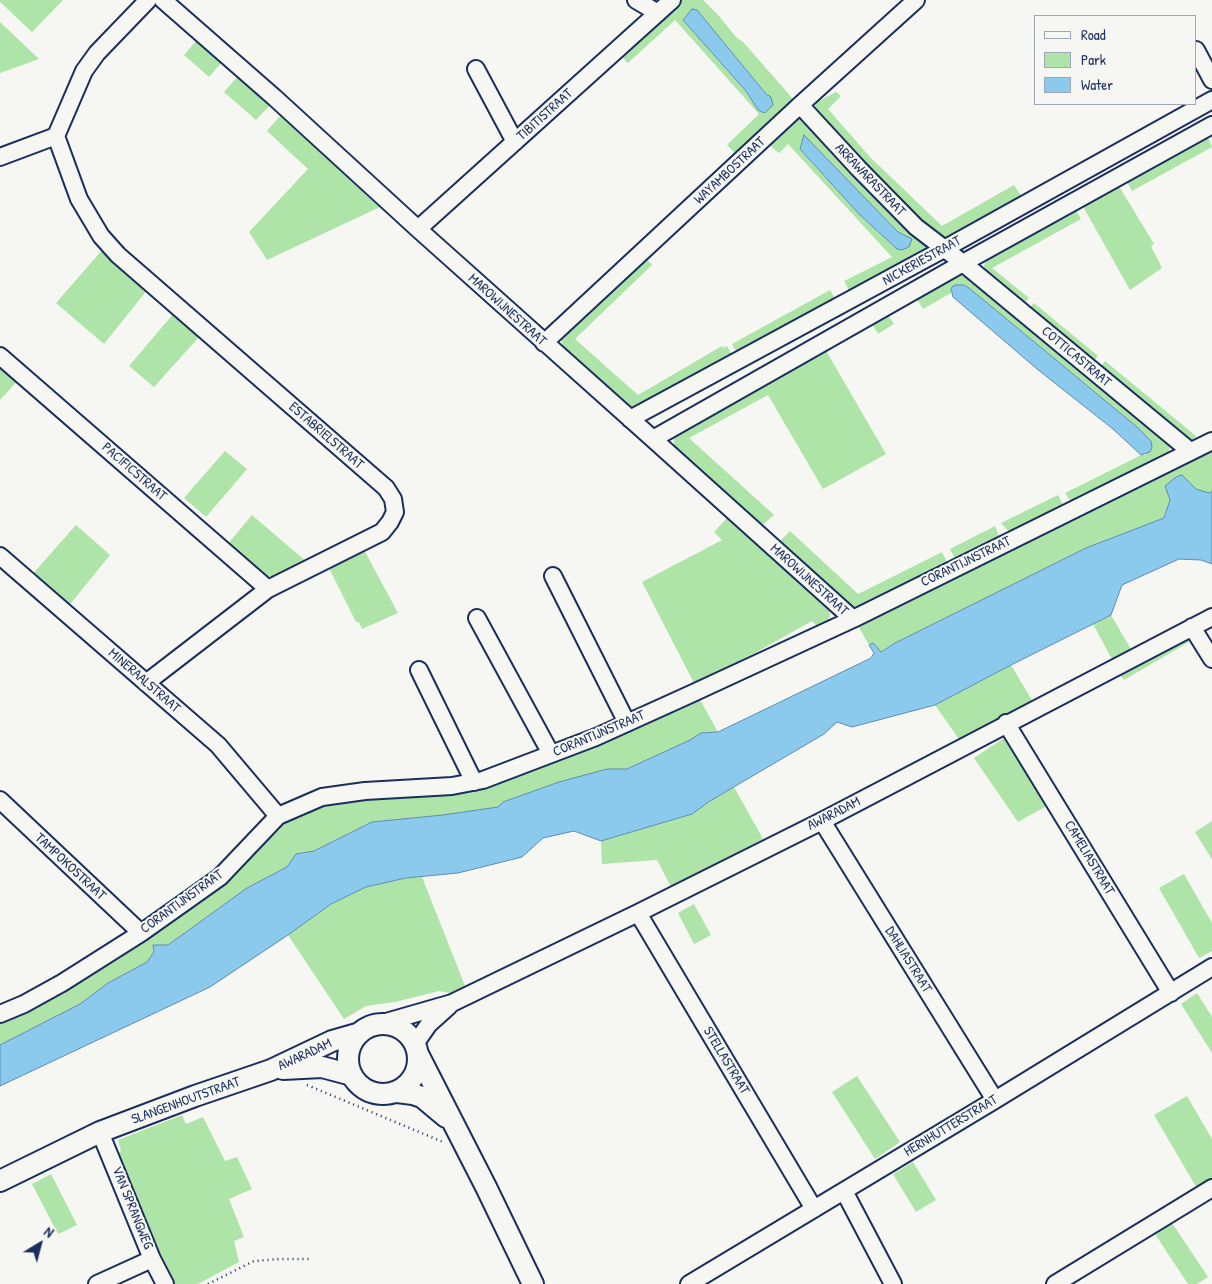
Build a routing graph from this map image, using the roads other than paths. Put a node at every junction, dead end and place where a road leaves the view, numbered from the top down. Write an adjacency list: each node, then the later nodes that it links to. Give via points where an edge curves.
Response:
1 (148, 0): 13 (street, via 84,71)
2 (636, 0): 6 (street)
3 (672, 0): 6 (street, TIBITISTRAAT)
4 (916, 0): 11 (street, WAYAMBOSTRAAT)
5 (170, 2): 16 (street, MAROWIJNESTRAAT)
6 (658, 13): 14 (street, TIBITISTRAAT)
7 (1197, 52): 9 (street)
8 (476, 69): 14 (street)
9 (1212, 80)
10 (1212, 100): 17 (street, NICKERIESTRAAT)
11 (800, 105): 17 (street, ARRAWARASTRAAT, via 859,170); 19 (street, WAYAMBOSTRAAT)
12 (1212, 125): 18 (street, NICKERIESTRAAT)
13 (56, 136): 15 (street); 27 (street, ESTABRIELSTRAAT, via 79,199 101,236 118,255 386,488 393,499 395,512 382,532)
14 (514, 142): 16 (street, TIBITISTRAAT)
15 (0, 157)
16 (418, 229): 19 (street, MAROWIJNESTRAAT)
17 (944, 250): 18 (street, ARRAWARASTRAAT); 21 (street, NICKERIESTRAAT)
18 (963, 263): 22 (street, NICKERIESTRAAT); 24 (street, COTTICASTRAAT)
19 (544, 343): 21 (street, MAROWIJNESTRAAT)
20 (0, 356): 27 (street, PACIFICSTRAAT)
21 (630, 419): 22 (street, MAROWIJNESTRAAT)
22 (653, 438): 30 (street, MAROWIJNESTRAAT)
23 (1212, 440): 24 (street, CORANTIJNSTRAAT)
24 (1190, 451): 30 (street, CORANTIJNSTRAAT)
25 (0, 556): 34 (street, MINERAALSTRAAT)
26 (553, 576): 35 (street)
27 (268, 589): 34 (street, ESTABRIELSTRAAT)
28 (1212, 616): 31 (street, AWARADAM)
29 (478, 618): 37 (street)
30 (853, 619): 35 (street, CORANTIJNSTRAAT)
31 (1192, 627): 32 (street); 36 (street, AWARADAM)
32 (1212, 659)
33 (419, 670): 38 (street)
34 (146, 683): 40 (street, MINERAALSTRAAT, via 218,745)
35 (627, 723): 37 (street, CORANTIJNSTRAAT)
36 (1006, 723): 41 (street, AWARADAM); 45 (street, CAMELIASTRAAT)
37 (552, 754): 38 (street, CORANTIJNSTRAAT)
38 (474, 782): 40 (street, CORANTIJNSTRAAT, via 322,797)
39 (0, 800): 43 (street, TAMPOKOSTRAAT)
40 (278, 816): 43 (street, CORANTIJNSTRAAT, via 220,877)
41 (822, 821): 42 (street, AWARADAM); 54 (street, DAHLIASTRAAT)
42 (638, 913): 46 (street, AWARADAM); 60 (street, STELLASTRAAT)
43 (141, 933): 47 (street, CORANTIJNSTRAAT, via 62,983)
44 (1212, 967): 45 (street, HERNHUTTERSTRAAT)
45 (1171, 993): 54 (street, HERNHUTTERSTRAAT)
46 (452, 1003): 48 (street, AWARADAM); 50 (street, AWARADAM, via 429,1024)
47 (0, 1014)
48 (379, 1024): 49 (main road); 50 (main road, via 390,1025 409,1035)
49 (360, 1033): 51 (main road, AWARADAM, via 332,1041); 52 (main road, via 349,1053)
50 (416, 1049): 53 (main road, via 418,1066 414,1077); 55 (main road)
51 (271, 1070): 52 (main road, AWARADAM, via 322,1067); 56 (main road, SLANGENHOUTSTRAAT)
52 (352, 1076): 53 (main road, via 358,1084 376,1094)
53 (397, 1092): 55 (main road, via 422,1098)
54 (995, 1100): 59 (street, HERNHUTTERSTRAAT)
55 (453, 1123): 64 (main road)
56 (100, 1132): 57 (main road, SLANGENHOUTSTRAAT); 61 (street, VAN SPRANGWEG)
57 (0, 1181)
58 (1212, 1188): 67 (street)
59 (844, 1190): 60 (street, HERNHUTTERSTRAAT); 66 (street)
60 (814, 1209): 65 (street, HERNHUTTERSTRAAT)
61 (152, 1259): 62 (street); 63 (street, VAN SPRANGWEG)
62 (97, 1284)
63 (165, 1284)
64 (533, 1284)
65 (689, 1284)
66 (893, 1284)
67 (1055, 1284)

